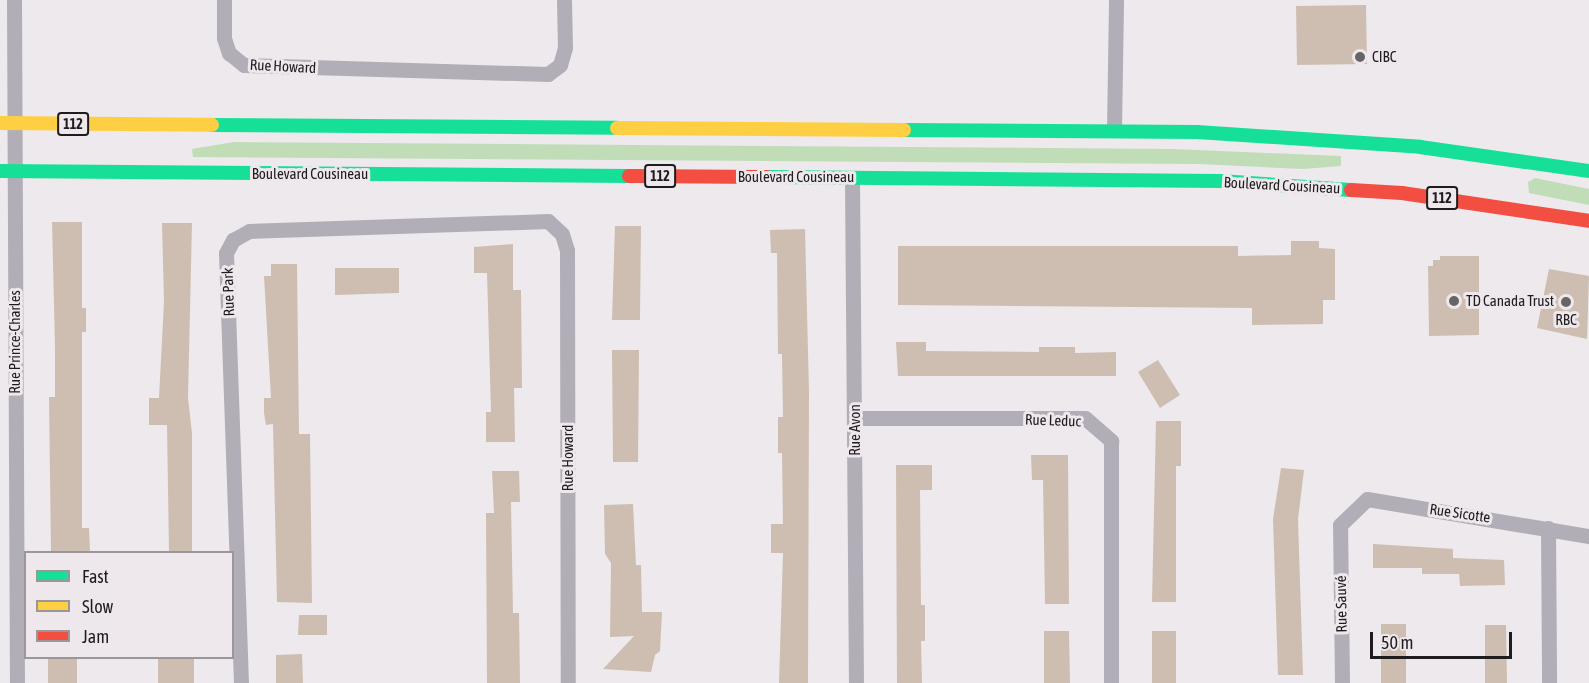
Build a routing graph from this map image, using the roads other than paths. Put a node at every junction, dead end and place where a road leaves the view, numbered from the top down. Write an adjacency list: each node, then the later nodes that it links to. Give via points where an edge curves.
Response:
1 (14, 0): 5 (street, Rue Prince-Charles)
2 (224, 0): 3 (street, Rue Howard, via 224,38 229,53 244,65 548,74 560,65 565,48)
3 (564, 0)
4 (1116, 0): 7 (street)
5 (7, 64): 6 (street, Rue Prince-Charles)
6 (8, 123): 7 (main road, 112); 8 (street, Rue Prince-Charles)
7 (1114, 130): 9 (main road, 112, via 1386,143)
8 (8, 171): 10 (main road, Boulevard Cousineau / 112); 12 (street, Rue Prince-Charles)
9 (1589, 171)
10 (852, 178): 11 (main road, Boulevard Cousineau / 112, via 1304,185 1440,197); 14 (street, Rue Avon)
11 (1589, 221)
12 (7, 234): 18 (street, Rue Prince-Charles)
13 (562, 234): 19 (street, Rue Park, via 543,221 249,231 233,240 226,253); 20 (street, Rue Howard, via 567,250)
14 (855, 418): 21 (street, Rue Avon); 22 (street, Rue Leduc, via 1085,418 1111,441)
15 (1340, 525): 16 (street, Rue Sicotte, via 1367,499); 23 (street, Rue Sauvé)
16 (1548, 528): 17 (street, Rue Sicotte); 24 (street)
17 (1589, 536)
18 (17, 683)
19 (241, 683)
20 (568, 683)
21 (855, 683)
22 (1111, 683)
23 (1341, 683)
24 (1549, 683)

